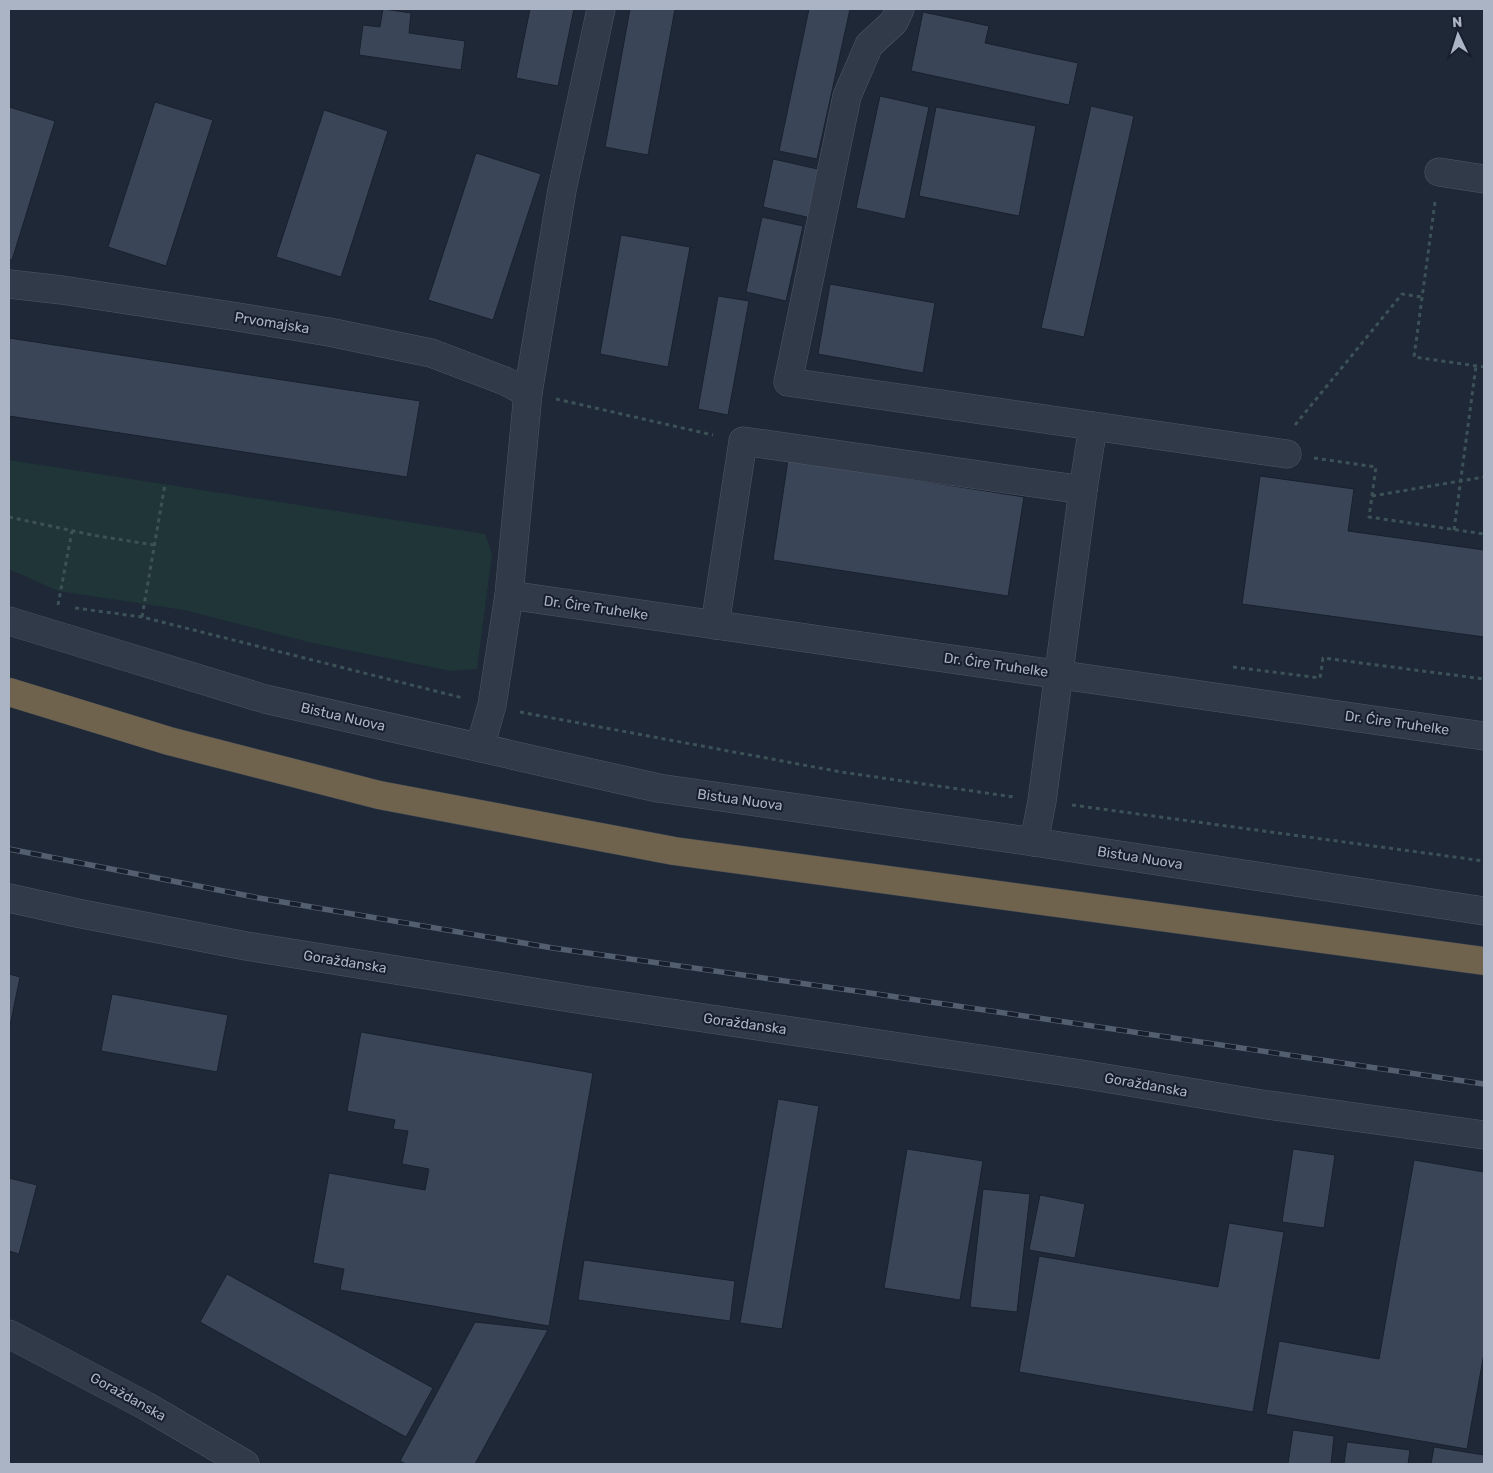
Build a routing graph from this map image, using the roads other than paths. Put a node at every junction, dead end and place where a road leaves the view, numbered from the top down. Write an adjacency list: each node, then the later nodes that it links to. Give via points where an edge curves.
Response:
1 (601, 9): 6 (street, via 562,190)
2 (900, 9): 7 (street, via 894,22 869,45 848,96 788,382)
3 (1439, 172): 4 (street)
4 (1484, 179)
5 (9, 284): 6 (street, Prvomajska, via 330,332 431,353)
6 (528, 393): 10 (street)
7 (1094, 426): 8 (street); 9 (street)
8 (1287, 454)
9 (1083, 490): 12 (street, via 743,441); 13 (street)
10 (509, 595): 12 (street, Dr. Ćire Truhelke); 16 (street, via 492,706)
11 (9, 621): 16 (street, Bistua Nuova, via 264,699)
12 (715, 625): 13 (street, Dr. Ćire Truhelke)
13 (1059, 674): 15 (street, Dr. Ćire Truhelke); 17 (street)
14 (9, 692): 20 (highway, via 169,741 379,795 674,851)
15 (1484, 736)
16 (480, 748): 17 (street, Bistua Nuova, via 658,788)
17 (1034, 842): 19 (street, Bistua Nuova)
18 (9, 898): 21 (street, Goraždanska, via 255,948 1261,1104)
19 (1484, 911)
20 (1484, 961)
21 (1484, 1135)
22 (9, 1334): 23 (street, Goraždanska, via 146,1406)
23 (246, 1464)

